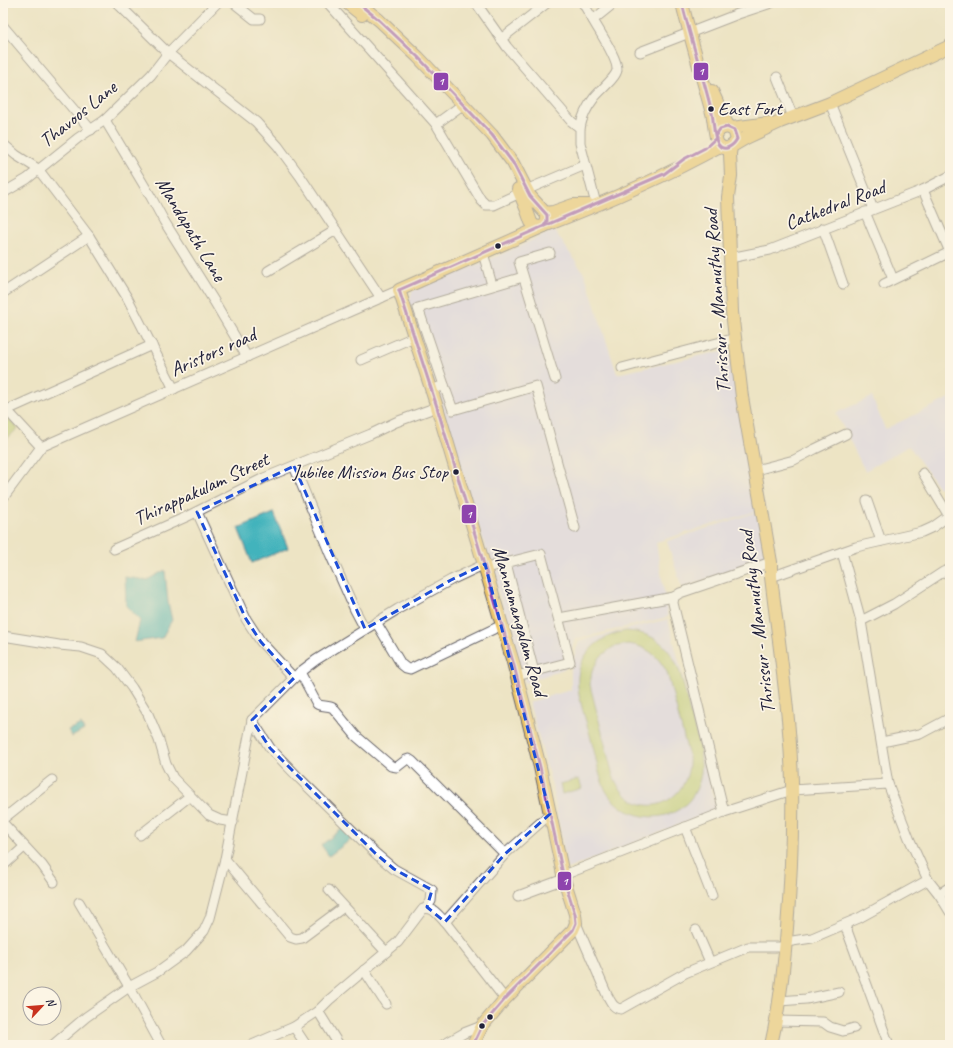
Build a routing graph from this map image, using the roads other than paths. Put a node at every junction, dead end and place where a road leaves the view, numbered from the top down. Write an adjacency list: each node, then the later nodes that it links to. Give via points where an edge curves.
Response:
1 (117, 3): 20 (street)
2 (217, 3): 20 (street, Thavoos Lane)
3 (234, 3): 13 (street, via 254,19)
4 (328, 3): 28 (street)
5 (347, 3): 24 (main road, via 413,61)
6 (358, 3): 38 (main road, via 418,57 492,135 513,163)
7 (476, 3): 17 (street)
8 (547, 3): 17 (street)
9 (583, 3): 14 (street)
10 (614, 3): 14 (street)
11 (682, 3): 16 (main road)
12 (771, 3): 16 (street)
13 (260, 19)
14 (593, 20): 29 (street, via 610,50 617,71 584,112)
15 (3, 26): 31 (street)
16 (690, 33): 19 (street); 21 (main road)
17 (501, 39): 29 (street, via 566,116)
18 (950, 46): 23 (main road)
19 (640, 52)
20 (168, 53): 26 (street, Thavoos Lane, via 151,75); 45 (street, via 256,122 278,146)
21 (700, 73): 30 (main road); 32 (main road)
22 (777, 77): 25 (street)
23 (830, 103): 25 (main road); 41 (street)
24 (458, 108): 28 (street); 38 (main road, via 488,140)
25 (793, 117): 27 (main road)
26 (105, 120): 31 (street, Thavoos Lane); 63 (street, Mandapath Lane)
27 (780, 122): 30 (main road); 32 (main road, via 746,138)
28 (436, 124): 38 (street, via 486,205 494,205)
29 (580, 128): 34 (street, via 580,143)
30 (731, 128): 32 (main road, via 720,129); 32 (main road, via 737,136 736,142)
31 (91, 130): 35 (street, Thavoos Lane)
32 (723, 143): 40 (main road, via 687,165); 50 (main road, Thrissur - Mannuthy Road, via 730,154)
33 (3, 144): 35 (street)
34 (585, 164): 38 (street); 40 (street)
35 (38, 169): 39 (street, Thavoos Lane); 46 (street)
36 (950, 176): 37 (street, Cathedral Road)
37 (923, 190): 41 (street, Cathedral Road); 47 (street)
38 (523, 192): 42 (main road); 43 (main road)
39 (3, 193)
40 (596, 204): 42 (main road, via 573,205 553,212); 43 (main road, via 576,213)
41 (869, 210): 44 (street, Cathedral Road); 53 (street)
42 (544, 212): 43 (main road, via 546,224)
43 (536, 223): 48 (main road, via 505,243)
44 (823, 228): 50 (street, Cathedral Road, via 770,250); 54 (street)
45 (336, 230): 51 (street); 59 (street)
46 (89, 236): 58 (street); 62 (street, via 128,299)
47 (950, 252): 53 (street)
48 (483, 253): 56 (street); 57 (main road)
49 (550, 253): 52 (street, via 519,262)
50 (730, 258): 61 (main road, Thrissur - Mannuthy Road, via 732,312)
51 (268, 271)
52 (523, 277): 56 (street); 66 (street)
53 (893, 279): 55 (street)
54 (843, 284)
55 (884, 284)
56 (492, 285): 67 (street, via 418,308)
57 (399, 290): 59 (street, Aristors road); 60 (main road, Mannamangalam Road)
58 (3, 293)
59 (380, 298): 63 (street, Aristors road)
60 (414, 337): 64 (street); 69 (main road, Mannamangalam Road)
61 (736, 338): 65 (street); 75 (main road, Thrissur - Mannuthy Road, via 742,397)
62 (152, 345): 68 (street); 71 (street)
63 (247, 357): 68 (street, Aristors road)
64 (361, 360)
65 (622, 368)
66 (555, 379)
67 (444, 385): 69 (street); 81 (street, via 453,410 536,386)
68 (174, 389): 73 (street, Aristors road)
69 (432, 390): 70 (main road, Mannamangalam Road)
70 (437, 407): 74 (street, Thirappakulam Street); 87 (main road, Mannamangalam Road)
71 (5, 408): 73 (street)
72 (846, 434): 75 (street, via 794,460)
73 (41, 447): 77 (street)
74 (294, 466): 79 (street, Thirappakulam Street, via 264,478); 95 (street, via 332,560)
75 (756, 470): 85 (main road, Thrissur - Mannuthy Road)
76 (923, 473): 80 (street)
77 (3, 498)
78 (867, 500): 82 (street)
79 (197, 512): 83 (street, Thirappakulam Street); 98 (street, via 246,619 260,642)
80 (950, 515): 82 (street, via 922,532)
81 (575, 528)
82 (881, 541): 84 (street)
83 (114, 549)
84 (842, 552): 89 (street); 92 (street)
85 (771, 562): 89 (main road, Thrissur - Mannuthy Road); 90 (street)
86 (506, 563): 87 (street); 91 (street, via 541,554); 97 (street)
87 (485, 566): 93 (street, via 430,590); 94 (main road, Mannamangalam Road)
88 (950, 571): 92 (street, via 943,572 894,604)
89 (771, 577): 105 (main road, Thrissur - Mannuthy Road, via 786,700)
90 (674, 596): 91 (street); 107 (street, via 673,602)
91 (559, 618): 97 (street, via 570,662)
92 (861, 621): 102 (street)
93 (376, 622): 94 (street, via 401,664 410,669); 95 (street)
94 (502, 625): 99 (main road, Mannamangalam Road)
95 (365, 629): 98 (street)
96 (3, 636): 106 (street, via 81,647 102,654 132,688 148,714 173,778)
97 (534, 672): 99 (street)
98 (297, 675): 101 (street); 115 (street, via 316,704 333,708 356,736 391,766 397,767 409,759 412,761)
99 (516, 676): 108 (main road, Mannamangalam Road)
100 (950, 718): 102 (street, via 920,734)
101 (252, 720): 110 (street); 127 (street, via 270,748 375,853 394,869 432,890)
102 (882, 742): 104 (street)
103 (52, 780): 109 (street)
104 (888, 784): 105 (street); 119 (street, via 908,838)
105 (792, 790): 107 (street); 134 (main road, Thrissur - Mannuthy Road, via 791,864)
106 (190, 796): 110 (street, via 209,815); 113 (street)
107 (724, 812): 112 (street)
108 (550, 814): 115 (street); 118 (main road, Mannamangalam Road)
109 (3, 819)
110 (233, 822): 116 (street)
111 (3, 823): 114 (street)
112 (685, 827): 118 (street); 125 (street)
113 (140, 835)
114 (24, 847): 117 (street); 120 (street)
115 (505, 854): 130 (street)
116 (225, 860): 128 (street, via 290,937 302,938); 138 (street, via 210,918 204,931 186,951)
117 (3, 866)
118 (564, 877): 124 (street); 131 (main road, Mannamangalam Road)
119 (928, 880): 123 (street); 132 (street)
120 (54, 882)
121 (950, 887): 123 (street)
122 (329, 890): 135 (street)
123 (939, 894): 129 (street)
124 (518, 896)
125 (712, 896)
126 (78, 902): 138 (street)
127 (428, 907): 130 (street); 135 (street, via 423,908 398,942)
128 (341, 909)
129 (950, 912)
130 (445, 922): 140 (street)
131 (576, 923): 136 (street, via 607,995 616,1008 621,1008); 140 (main road, via 573,930)
132 (845, 924): 134 (street, via 812,938); 156 (street)
133 (696, 930): 136 (street)
134 (785, 945): 136 (street, via 748,947); 141 (main road, Thrissur - Mannuthy Road)
135 (386, 952): 137 (street)
136 (710, 962)
137 (364, 970): 142 (street); 143 (street)
138 (129, 987): 148 (street, via 86,1017); 149 (street)
139 (839, 992): 141 (street, via 806,999)
140 (505, 999): 145 (main road)
141 (779, 1001): 144 (main road, Thrissur - Mannuthy Road)
142 (386, 1004)
143 (318, 1011): 146 (street); 152 (street)
144 (776, 1022): 147 (street, via 823,1022 843,1031); 155 (main road, Thrissur - Mannuthy Road)
145 (482, 1026): 153 (street); 154 (main road)
146 (294, 1027): 150 (street); 151 (street)
147 (854, 1028)
148 (53, 1045)
149 (161, 1045)
150 (252, 1045)
151 (306, 1045)
152 (339, 1045)
153 (443, 1045)
154 (473, 1045)
155 (771, 1045)
156 (889, 1045)

